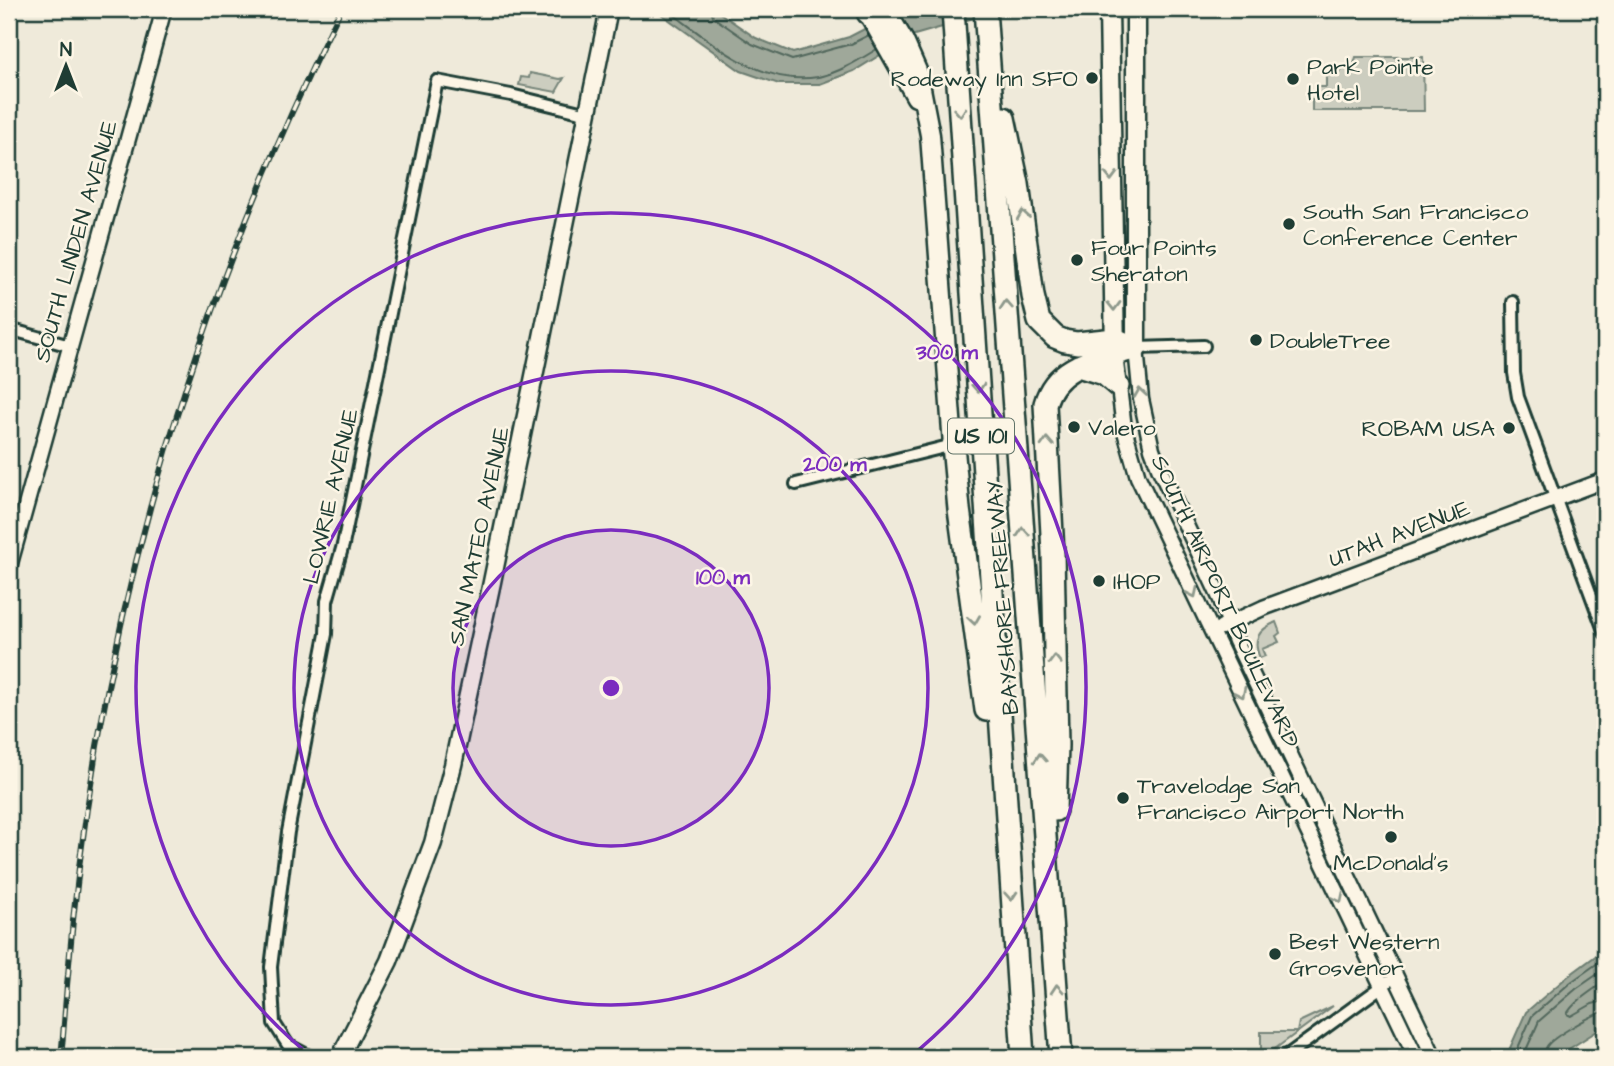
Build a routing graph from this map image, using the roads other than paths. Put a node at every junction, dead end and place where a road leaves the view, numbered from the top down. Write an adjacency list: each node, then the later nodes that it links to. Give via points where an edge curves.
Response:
1 (164, 9): 12 (street, SOUTH LINDEN AVENUE)
2 (609, 9): 9 (main road, SAN MATEO AVENUE)
3 (953, 9): 26 (highway, BAYSHORE FREEWAY / US 101, one-way to 26)
4 (985, 9): 8 (highway, BAYSHORE FREEWAY / US 101)
5 (1109, 9): 14 (main road, SOUTH AIRPORT BOULEVARD, one-way to 14)
6 (1136, 9): 15 (main road, SOUTH AIRPORT BOULEVARD)
7 (875, 12): 18 (main road, via 897,45 926,114 935,180)
8 (987, 34): 14 (highway, one-way to 8, via 1065,341 1040,321); 27 (highway, BAYSHORE FREEWAY / US 101, one-way to 8)
9 (588, 114): 30 (street, LOWRIE AVENUE, via 437,81 343,545 327,601 326,634 288,832 271,967 274,1023 288,1045); 31 (main road, SAN MATEO AVENUE, via 434,839 389,961)
10 (1513, 302): 21 (street, via 1516,388)
11 (9, 329): 12 (street)
12 (70, 346): 22 (street, SOUTH LINDEN AVENUE)
13 (1204, 346): 15 (street)
14 (1115, 347): 15 (highway); 16 (highway); 17 (street, SOUTH AIRPORT BOULEVARD)
15 (1136, 348): 23 (street, SOUTH AIRPORT BOULEVARD, one-way to 15, via 1152,449)
16 (1078, 366): 17 (highway, via 1104,374); 27 (highway, one-way to 16, via 1057,745 1045,404 1054,383)
17 (1118, 386): 24 (street, SOUTH AIRPORT BOULEVARD, one-way to 24, via 1138,477)
18 (953, 445): 20 (street); 26 (highway, one-way to 26, via 985,703)
19 (1605, 480): 21 (street, UTAH AVENUE)
20 (796, 484)
21 (1555, 499): 23 (street, UTAH AVENUE); 25 (street)
22 (9, 567)
23 (1230, 624): 24 (street, UTAH AVENUE); 28 (street, SOUTH AIRPORT BOULEVARD)
24 (1211, 631): 29 (street, SOUTH AIRPORT BOULEVARD, one-way to 29)
25 (1605, 633)
26 (1006, 828): 32 (highway, BAYSHORE FREEWAY / US 101, one-way to 32)
27 (1051, 900): 33 (highway, BAYSHORE FREEWAY / US 101, one-way to 27)
28 (1395, 976): 29 (street); 36 (street, SOUTH AIRPORT BOULEVARD)
29 (1381, 987): 34 (street); 35 (street, SOUTH AIRPORT BOULEVARD)
30 (311, 1057)
31 (340, 1057)
32 (1023, 1057)
33 (1061, 1057)
34 (1285, 1057)
35 (1416, 1057)
36 (1434, 1057)

